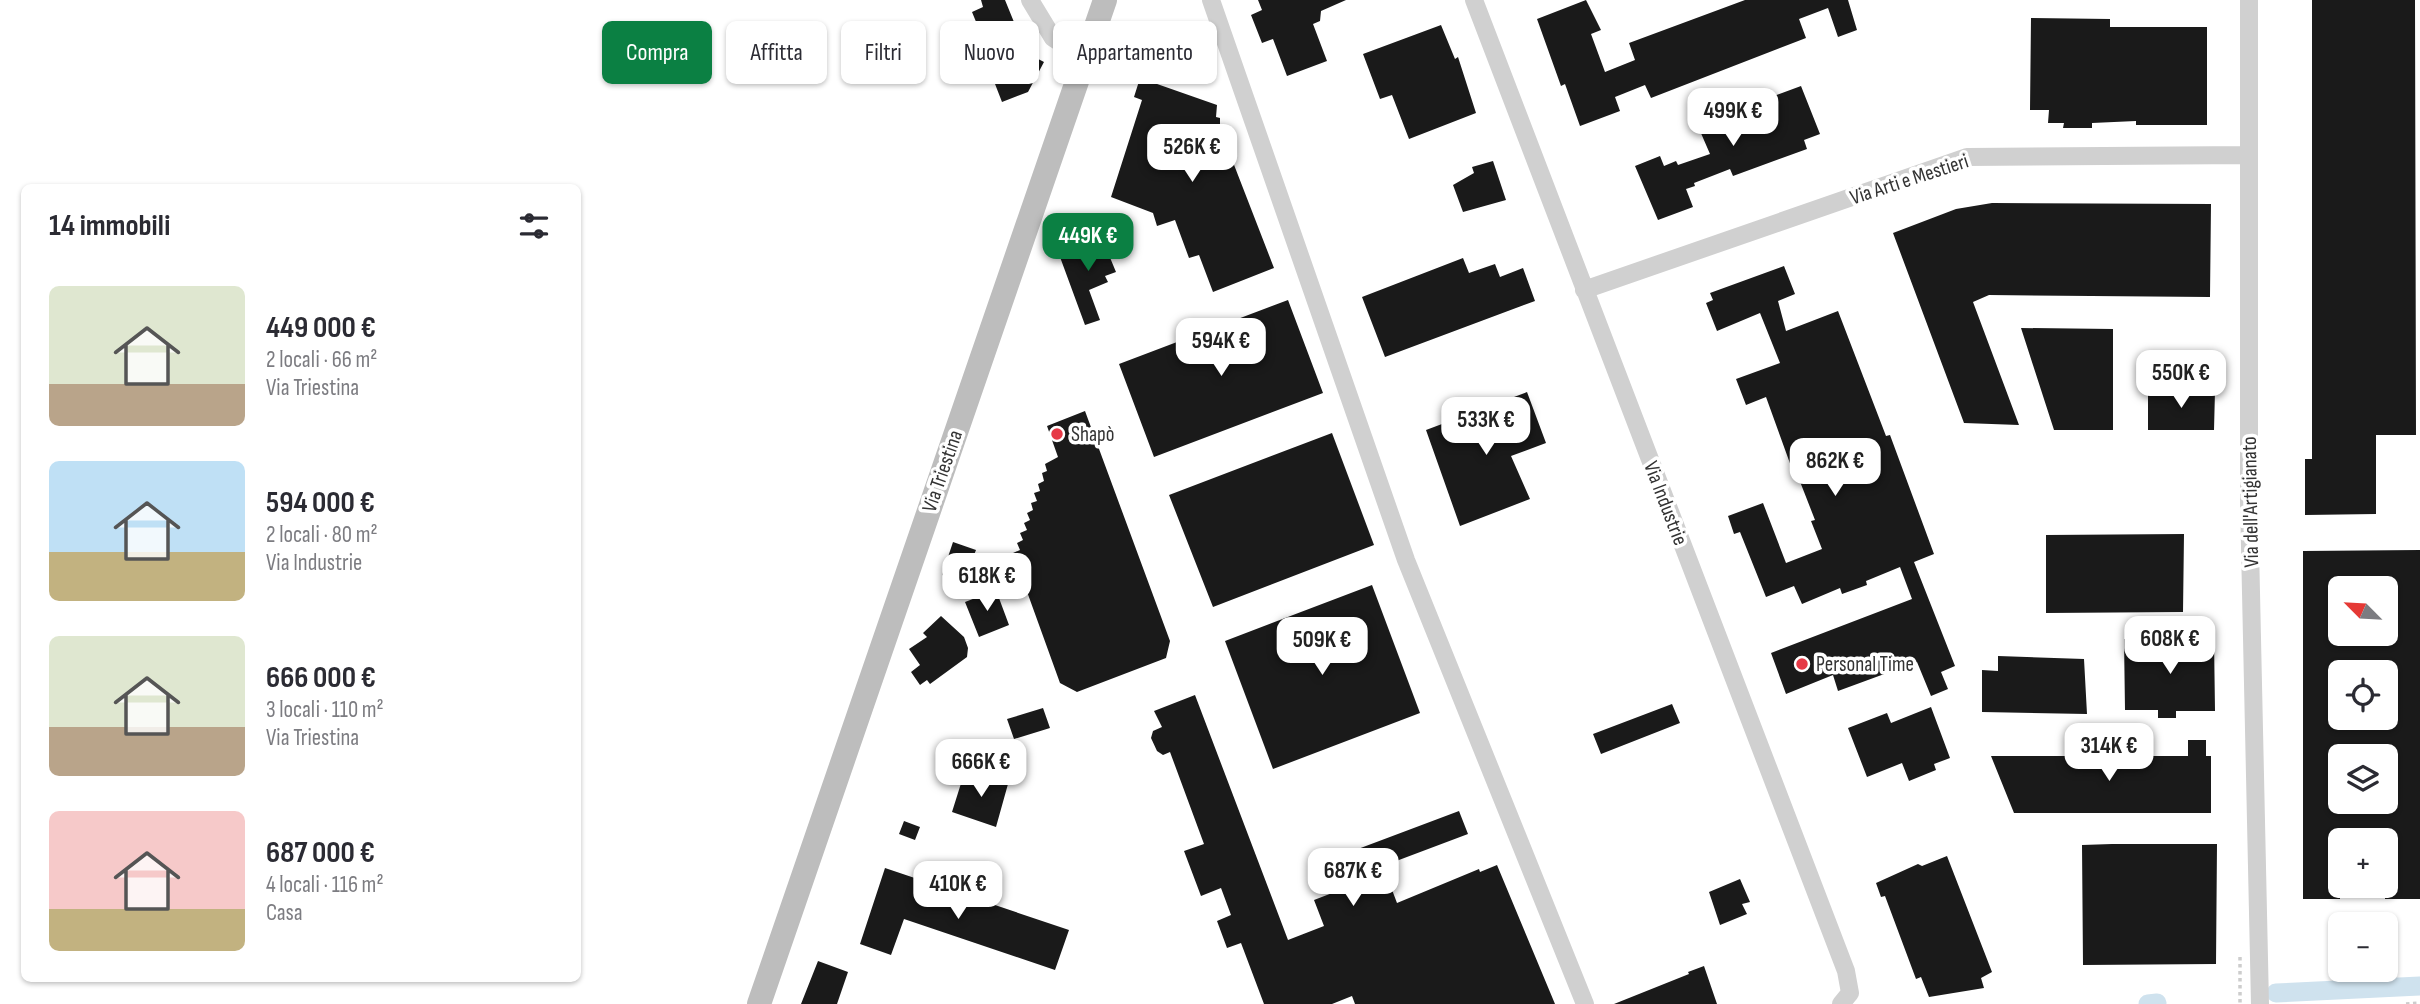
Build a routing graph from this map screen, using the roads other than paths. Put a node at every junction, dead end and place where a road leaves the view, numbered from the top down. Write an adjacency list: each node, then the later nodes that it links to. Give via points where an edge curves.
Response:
1 (1030, 0): 7 (street)
2 (1105, 0): 6 (main road, Via Triestina)
3 (1211, 0): 12 (street, via 1406,560)
4 (1474, 0): 10 (street, Via Industrie)
5 (2249, 0): 9 (street, Via dell'Artigianato)
6 (1097, 21)
7 (1053, 39)
8 (1075, 84): 11 (main road, Via Triestina)
9 (2249, 155): 10 (street, Via Arti e Mestieri, via 1968,157); 14 (street, Via dell'Artigianato, via 2249,515)
10 (1584, 290): 13 (street, Via Industrie, via 1846,971 1850,993)
11 (759, 1004)
12 (1585, 1004)
13 (1841, 1004)
14 (2260, 1004)

